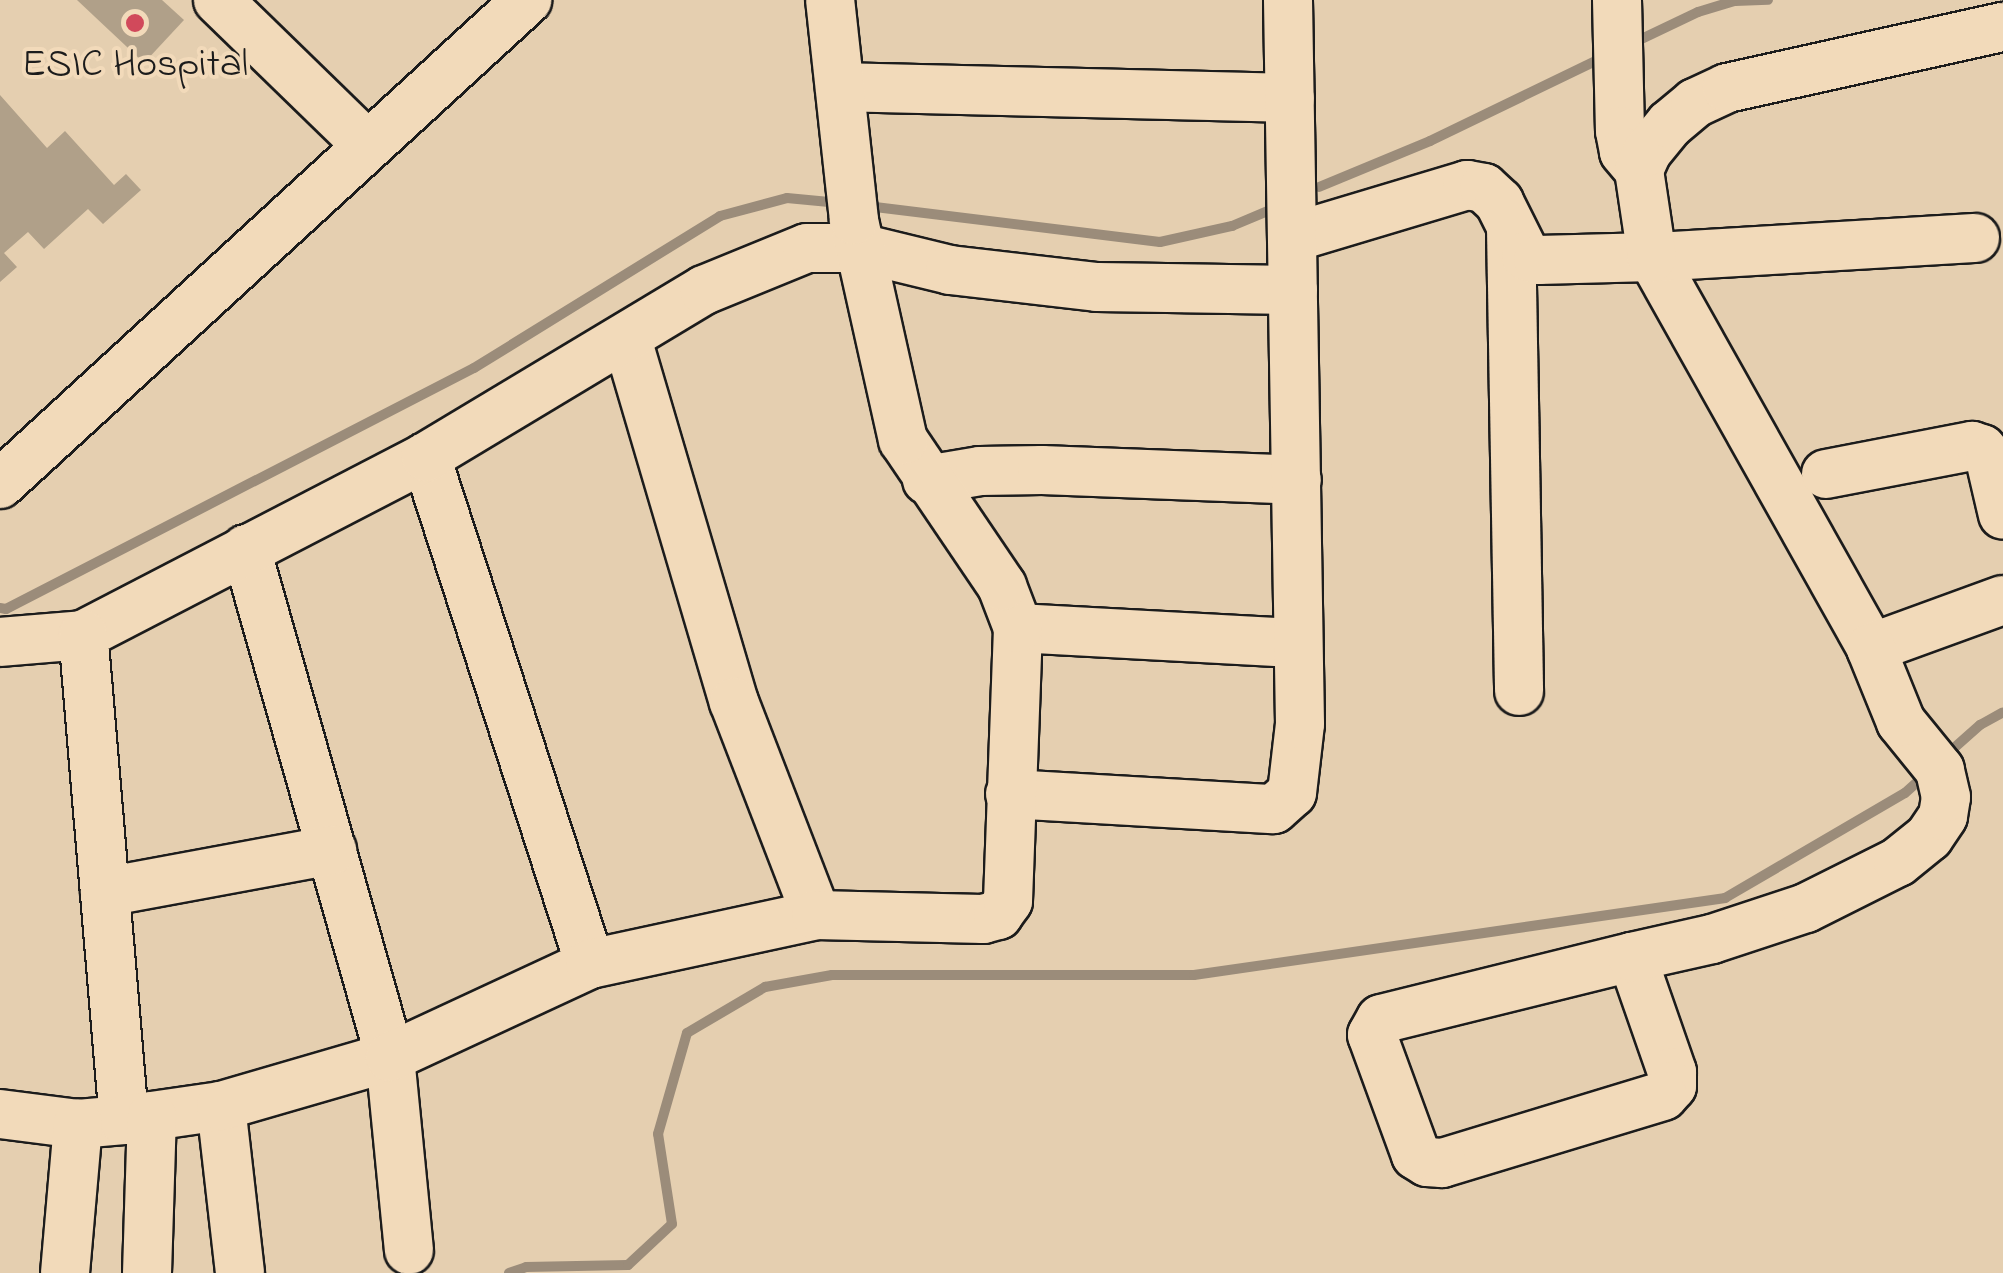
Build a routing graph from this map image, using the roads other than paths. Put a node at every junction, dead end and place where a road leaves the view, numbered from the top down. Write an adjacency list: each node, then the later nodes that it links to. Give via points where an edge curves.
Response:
1 (218, 0): 9 (street)
2 (527, 0): 9 (street)
3 (830, 0): 7 (street)
4 (1288, 0): 8 (street)
5 (2003, 27): 10 (street, via 1727,88 1670,124)
6 (1617, 28): 10 (street, via 1620,131 1624,152)
7 (840, 87): 8 (street); 11 (street)
8 (1290, 98): 13 (street)
9 (366, 144): 22 (street)
10 (1640, 170): 15 (street)
11 (854, 217): 16 (street, via 950,270 1097,287); 17 (street, via 807,248 704,290); 20 (street, via 902,440)
12 (1510, 228): 13 (street, via 1491,192 1467,184); 15 (street, via 1526,256 1538,260); 31 (street)
13 (1294, 237): 16 (street)
14 (1975, 238): 15 (street)
15 (1652, 257): 30 (street)
16 (1293, 290): 21 (street)
17 (627, 339): 18 (street); 35 (street, via 734,702)
18 (426, 457): 24 (street); 37 (street)
19 (1826, 474): 23 (street, via 1982,448)
20 (926, 480): 21 (street, via 1042,470); 26 (street, via 1002,586)
21 (1296, 480): 29 (street)
22 (0, 484)
23 (2003, 515)
24 (246, 549): 27 (street); 33 (street)
25 (2003, 600): 30 (street)
26 (1018, 628): 29 (street); 32 (street)
27 (83, 635): 28 (street); 34 (street)
28 (0, 642)
29 (1298, 643): 32 (street, via 1300,724 1292,793 1274,810)
30 (1871, 648): 36 (street, via 1901,722 1940,770 1944,816 1928,837 1898,862 1806,908)
31 (1519, 691)
32 (1010, 794): 35 (street, via 1008,902 998,916)
33 (332, 850): 34 (street); 38 (street)
34 (105, 892): 41 (street)
35 (816, 915): 37 (street)
36 (1632, 957): 36 (street, via 1672,1072 1663,1096 1442,1163 1416,1156 1372,1034 1380,1019)
37 (590, 964): 38 (street)
38 (390, 1056): 39 (street); 42 (street)
39 (221, 1106): 41 (street); 45 (street)
40 (0, 1114): 41 (street)
41 (118, 1120): 43 (street); 44 (street)
42 (409, 1250)
43 (66, 1273)
44 (148, 1273)
45 (240, 1273)

